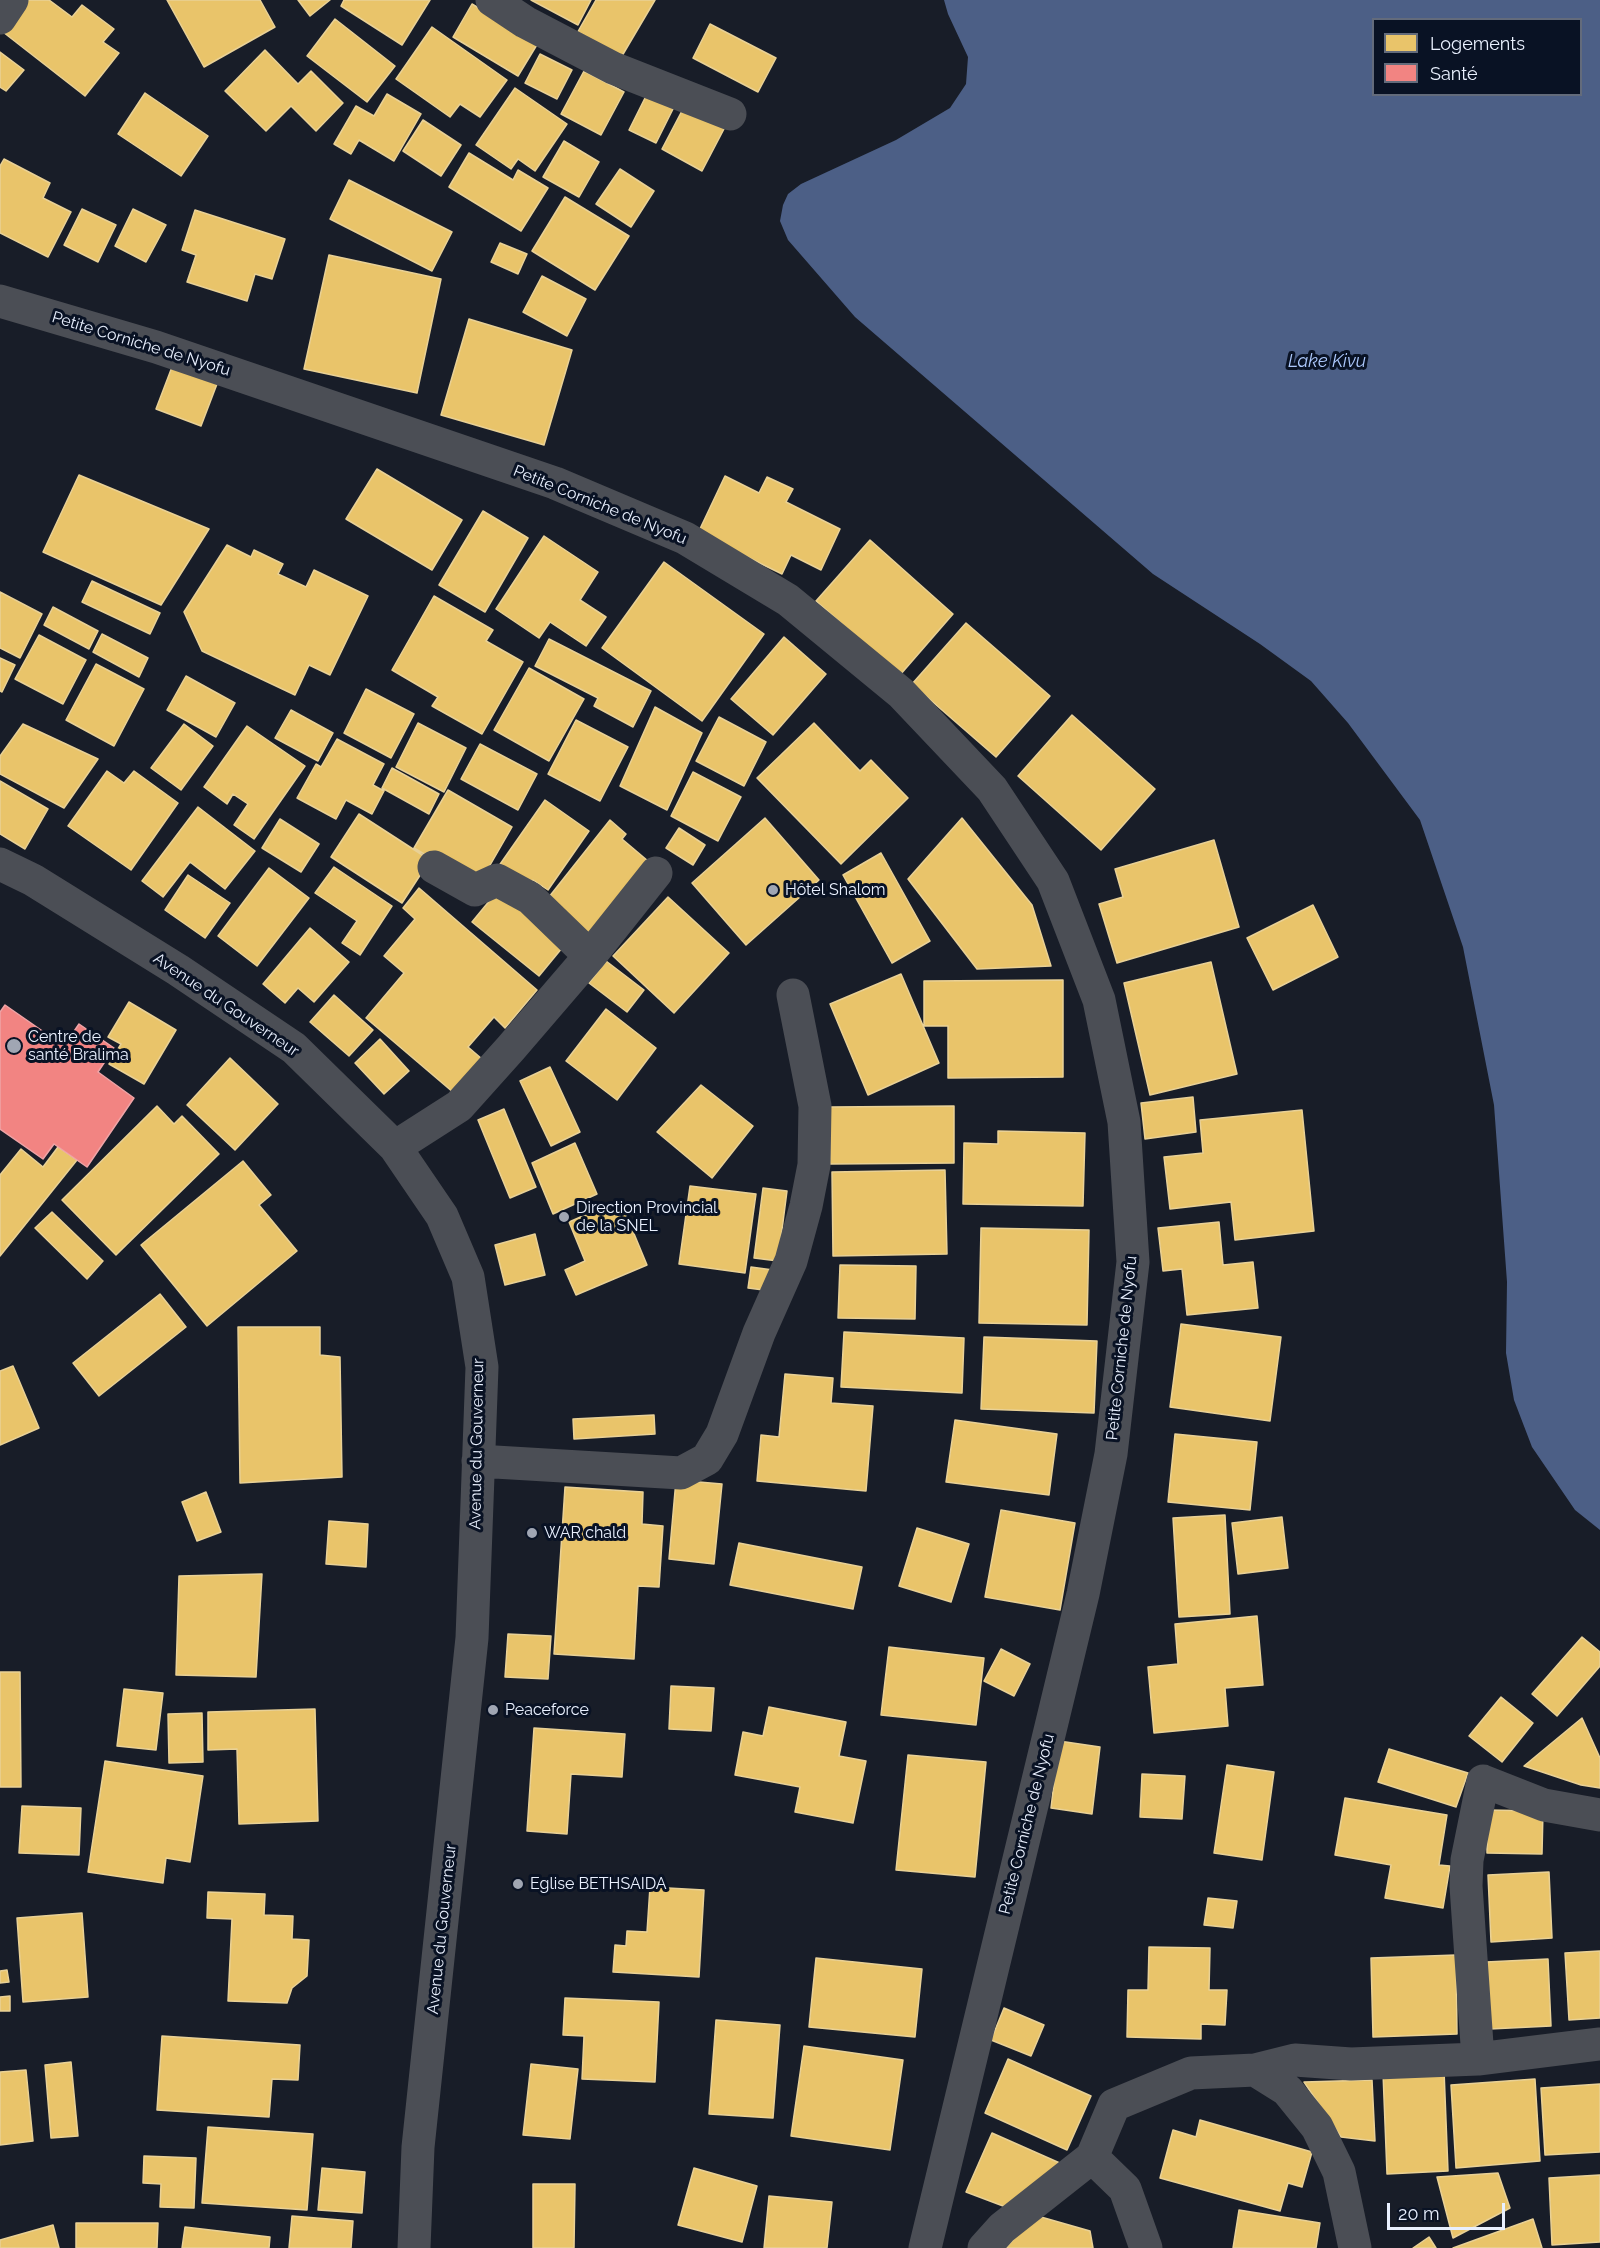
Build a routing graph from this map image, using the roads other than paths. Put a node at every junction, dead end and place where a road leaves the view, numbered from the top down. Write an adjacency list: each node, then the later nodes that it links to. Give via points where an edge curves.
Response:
1 (12, 0): 3 (street)
2 (492, 0): 4 (street, via 525,22 614,68)
3 (0, 18)
4 (730, 114)
5 (0, 301): 19 (street, Petite Corniche de Nyofu, via 156,347 544,479 685,538 788,600 901,693 992,789 1053,881 1100,1000 1124,1122 1133,1262 1111,1454 1083,1594)
6 (0, 864): 11 (street, Avenue du Gouverneur, via 178,969 294,1048)
7 (434, 867): 9 (street, via 475,890 497,880 530,898)
8 (656, 873): 9 (street)
9 (590, 956): 11 (street, via 459,1106)
10 (793, 995): 12 (street, via 815,1106 813,1165 806,1206 791,1261 759,1333 722,1434 707,1459 681,1473)
11 (394, 1147): 12 (street, Avenue du Gouverneur, via 442,1216 468,1277 482,1367)
12 (478, 1461): 18 (street, Avenue du Gouverneur, via 472,1638 418,2146)
13 (1600, 1815): 15 (street, via 1544,1805 1484,1781 1467,1860 1466,1886)
14 (1600, 2044): 15 (street)
15 (1478, 2059): 16 (street, via 1351,2064 1295,2060)
16 (1255, 2070): 17 (street, via 1191,2073 1114,2105); 22 (street, via 1287,2090 1317,2127 1339,2172)
17 (1092, 2157): 20 (street, via 1002,2228); 21 (street, via 1125,2189)
18 (414, 2248)
19 (925, 2248)
20 (984, 2248)
21 (1146, 2248)
22 (1355, 2248)

